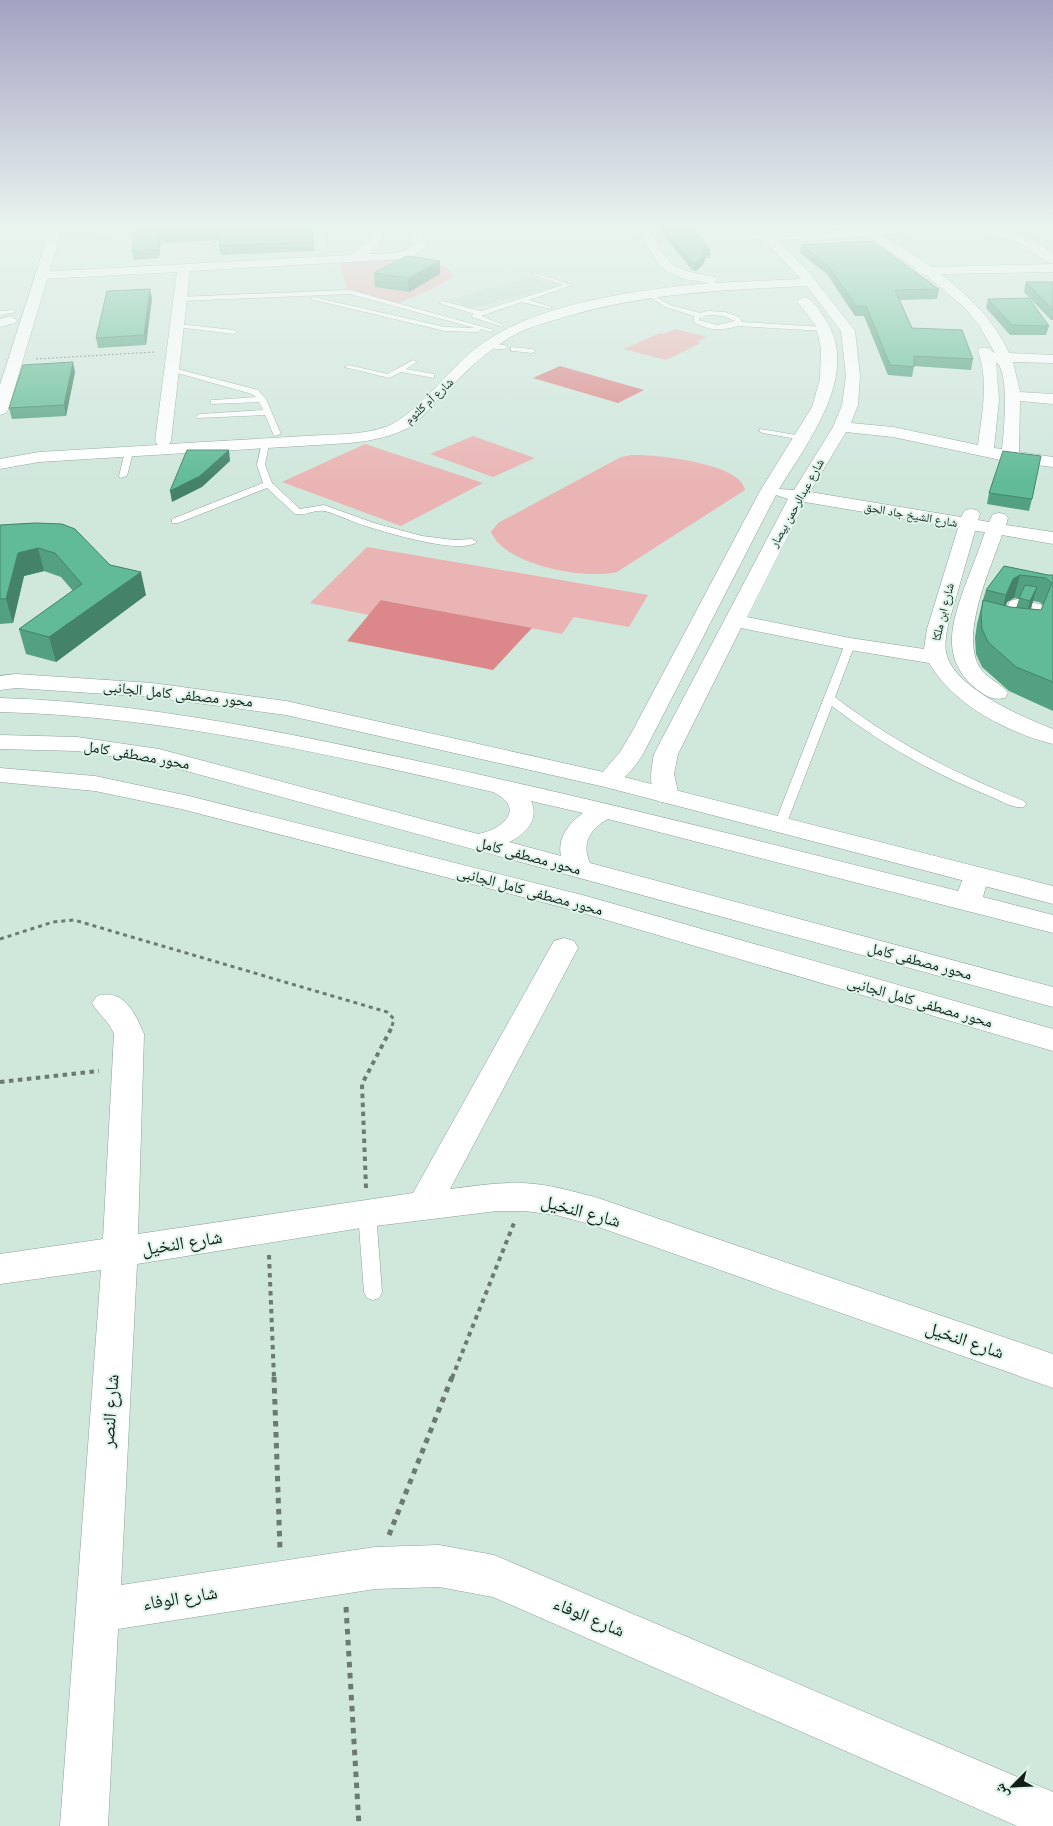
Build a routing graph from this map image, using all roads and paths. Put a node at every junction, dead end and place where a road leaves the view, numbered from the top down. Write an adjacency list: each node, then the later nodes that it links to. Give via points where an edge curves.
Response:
1 (29, 311): 32 (street)
2 (179, 311): 18 (street)
3 (368, 311): 19 (lane, via 452,330)
4 (427, 311): 19 (lane)
5 (472, 311): 14 (lane)
6 (485, 311): 14 (lane)
7 (540, 311): 19 (street)
8 (569, 311): 50 (street, شارع أم كلثوم, via 505,335 408,422 396,429 350,438)
9 (686, 311): 15 (lane)
10 (815, 311): 20 (street, شارع عبدالرحمن بيصار)
11 (829, 311): 43 (street, شارع عبدالرحمن بيصار, via 848,331)
12 (958, 311): 16 (street)
13 (972, 311): 28 (street, via 997,343)
14 (479, 313): 19 (lane, via 475,318)
15 (699, 315): 17 (lane, via 725,314 738,318); 17 (lane, via 696,320 706,326)
16 (964, 319)
17 (737, 324): 20 (lane)
18 (178, 326): 21 (lane); 25 (street)
19 (496, 328): 23 (street)
20 (824, 329): 51 (street, شارع عبدالرحمن بيصار, via 830,360 826,392)
21 (234, 332)
22 (976, 333): 28 (street)
23 (464, 346)
24 (514, 349): 26 (lane)
25 (175, 351): 32 (path); 33 (street)
26 (532, 351)
27 (1053, 359): 28 (street)
28 (998, 361): 30 (street); 39 (street); 54 (street, via 992,377)
29 (413, 362): 34 (lane)
30 (1053, 366)
31 (348, 367): 34 (lane, via 386,376)
32 (9, 369): 44 (street)
33 (173, 369): 36 (lane); 52 (street)
34 (400, 370): 35 (lane)
35 (435, 372): 37 (street, شارع أم كلثوم)
36 (241, 387): 38 (lane); 40 (lane, via 255,392)
37 (419, 388)
38 (210, 390)
39 (1012, 396): 41 (street); 56 (street)
40 (262, 399): 42 (lane); 45 (lane)
41 (1053, 399)
42 (214, 402)
43 (861, 409): 48 (street, شارع عبدالرحمن بيصار); 54 (street)
44 (0, 410)
45 (268, 412): 46 (lane); 50 (lane)
46 (200, 416)
47 (387, 418): 50 (street, شارع أم كلثوم, via 356,428)
48 (841, 427): 54 (street, via 893,432); 63 (street, شارع عبدالرحمن بيصار)
49 (763, 431): 51 (lane)
50 (268, 437): 52 (street, شارع أم كلثوم); 55 (street, شارع أم كلثوم); 61 (lane, via 261,465)
51 (802, 438): 62 (street, شارع عبدالرحمن بيصار)
52 (164, 441): 53 (street, شارع أم كلثوم, via 60,448)
53 (12, 447)
54 (986, 448): 56 (street)
55 (129, 452): 59 (street, شارع أم كلثوم, via 39,457); 60 (lane)
56 (1010, 452): 57 (street); 58 (street)
57 (1053, 453)
58 (1053, 462)
59 (0, 464)
60 (123, 476)
61 (268, 484): 65 (lane); 69 (lane, via 298,512 324,508 421,540)
62 (773, 485): 63 (street, شارع الشيخ جاد الحق); 82 (street, شارع عبدالرحمن بيصار, via 646,730 630,756)
63 (803, 490): 64 (street, شارع الشيخ جاد الحق); 70 (street, شارع عبدالرحمن بيصار)
64 (969, 519): 66 (street, شارع الشيخ جاد الحق); 72 (street, شارع ابن ملكا)
65 (175, 521)
66 (998, 523): 67 (street, شارع الشيخ جاد الحق); 68 (street, شارع الشيخ جاد الحق); 71 (street, شارع ابن ملكا)
67 (1053, 527)
68 (1053, 538)
69 (472, 542)
70 (734, 620): 73 (street); 84 (street, شارع عبدالرحمن بيصار, via 666,754 662,774)
71 (967, 622): 72 (street); 78 (street, شارع ابن ملكا, via 963,657 972,673 1019,706)
72 (937, 629): 74 (street, شارع ابن ملكا, via 934,645)
73 (850, 644): 74 (street); 76 (lane)
74 (937, 658): 79 (street, شارع ابن ملكا, via 947,674 970,696 1003,717)
75 (0, 683): 82 (street, محور مصطفى كامل الجانبى, via 126,686 235,699)
76 (829, 698): 85 (lane, via 857,721 929,765); 87 (lane)
77 (0, 706): 83 (street, via 56,707 163,717)
78 (1053, 718)
79 (1053, 737)
80 (0, 742): 88 (street, محور مصطفى كامل, via 77,744 159,756)
81 (0, 775): 98 (street, محور مصطفى كامل الجانبى, via 58,778 189,803 576,902)
82 (608, 780): 84 (street, محور مصطفى كامل الجانبى)
83 (496, 784): 86 (street); 88 (street, via 519,799 521,819 505,834)
84 (667, 796): 87 (street, محور مصطفى كامل الجانبى)
85 (1020, 804)
86 (604, 812): 89 (street, via 586,822 575,837 573,854); 92 (street)
87 (780, 825): 90 (street, محور مصطفى كامل الجانبى)
88 (474, 842): 89 (street, محور مصطفى كامل)
89 (582, 870): 96 (street, محور مصطفى كامل)
90 (976, 875): 91 (street, محور مصطفى كامل الجانبى); 92 (street)
91 (1053, 895)
92 (968, 902): 93 (street)
93 (1053, 924)
94 (0, 939): 103 (path, via 53,922 74,920 387,1012 394,1019 391,1031 362,1084)
95 (564, 948): 102 (street)
96 (1053, 997)
97 (107, 1003): 99 (street, شارع النصر, via 122,1017 129,1034)
98 (1053, 1040)
99 (127, 1068): 100 (path); 105 (street, شارع النصر)
100 (0, 1082)
101 (525, 1197): 102 (street, شارع النخيل); 108 (street, شارع النخيل, via 595,1211); 109 (path)
102 (423, 1207): 103 (street, شارع النخيل)
103 (367, 1213): 104 (street, شارع النخيل); 107 (lane)
104 (268, 1229): 105 (street, شارع النخيل); 110 (path)
105 (120, 1252): 106 (street, شارع النخيل); 111 (street, شارع النصر)
106 (0, 1269)
107 (373, 1292)
108 (1053, 1371)
109 (360, 1570): 110 (street, شارع الوفاء); 112 (street, شارع الوفاء, via 439,1566 494,1576); 114 (path)
110 (281, 1582): 111 (street, شارع الوفاء)
111 (96, 1611): 113 (street, شارع النصر)
112 (1053, 1817)
113 (84, 1826)
114 (359, 1826)

